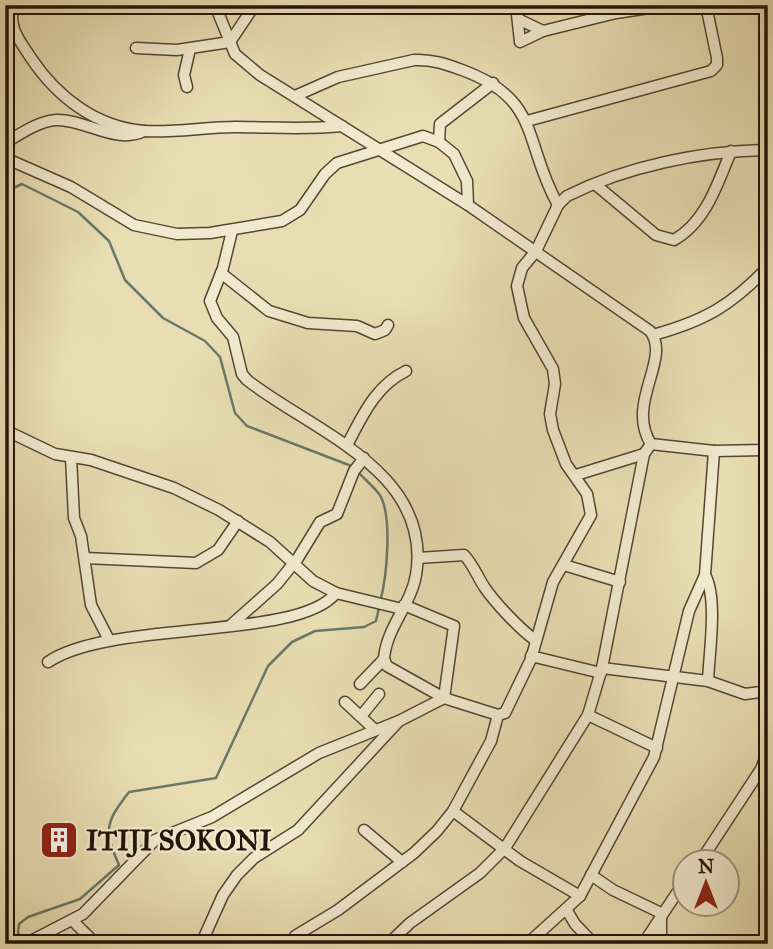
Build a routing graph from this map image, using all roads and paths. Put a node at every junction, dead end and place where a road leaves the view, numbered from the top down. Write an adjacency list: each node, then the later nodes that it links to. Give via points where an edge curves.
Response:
1 (14, 5): 20 (street, via 14,31 52,86 84,111)
2 (215, 5): 12 (street)
3 (254, 5): 12 (street)
4 (516, 5): 9 (street)
5 (604, 5): 10 (street)
6 (669, 5): 8 (street)
7 (706, 5): 18 (street, via 718,58 711,71)
8 (615, 9): 10 (street)
9 (518, 19): 11 (street); 11 (street, via 520,42)
10 (585, 22): 11 (street)
11 (543, 31)
12 (230, 42): 14 (street); 17 (street, via 244,63)
13 (136, 48): 14 (street)
14 (190, 49): 16 (street, via 184,75)
15 (493, 83): 17 (street, via 426,59 338,77); 18 (street); 21 (street, via 440,124)
16 (187, 87)
17 (295, 96): 19 (street)
18 (527, 121): 29 (street, via 538,165)
19 (342, 126): 20 (street); 23 (street)
20 (144, 131): 22 (street, via 127,136 52,120)
21 (439, 142): 23 (street, via 423,136); 28 (street, via 459,162 467,181)
22 (5, 143)
23 (377, 149): 28 (street); 30 (street, via 337,163 291,216)
24 (768, 150): 25 (street)
25 (731, 151): 27 (street, via 665,163); 27 (street, via 707,205 674,240 656,235)
26 (5, 158): 30 (street, via 71,187 134,225 177,234)
27 (596, 185): 29 (street)
28 (468, 205): 31 (street)
29 (558, 205): 31 (street)
30 (232, 231): 33 (street)
31 (536, 251): 35 (street); 45 (street, via 518,275 518,298 553,369 550,420 566,464)
32 (768, 267): 35 (street, via 716,313)
33 (221, 273): 34 (street, via 277,314 308,323 358,326 375,334); 39 (street, via 210,302 233,338 247,380)
34 (388, 325)
35 (653, 335): 38 (street, via 656,355 641,414)
36 (406, 371): 39 (street, via 370,402)
37 (5, 430): 43 (street)
38 (651, 444): 41 (street); 42 (street)
39 (347, 445): 44 (street)
40 (768, 450): 41 (street)
41 (714, 451): 51 (street)
42 (644, 454): 45 (street); 52 (street)
43 (71, 457): 46 (street, via 157,481); 47 (street, via 74,518)
44 (359, 464): 48 (street, via 398,495 412,527); 49 (street, via 337,514 320,522)
45 (576, 475): 50 (street, via 587,494 591,515)
46 (238, 521): 47 (street, via 218,550 196,563); 49 (street, via 270,542)
47 (85, 558): 56 (street, via 91,605)
48 (418, 558): 54 (street, via 411,593); 57 (street, via 464,555 520,630)
49 (292, 565): 53 (street); 55 (street)
50 (564, 565): 52 (street); 57 (street, via 553,582)
51 (705, 575): 62 (street, via 689,611); 63 (street, via 711,622)
52 (620, 582): 61 (street)
53 (336, 593): 54 (street); 55 (street, via 325,605 295,614)
54 (403, 607): 59 (street); 67 (street, via 454,626)
55 (231, 624): 56 (street)
56 (108, 640): 60 (street, via 68,650)
57 (535, 640): 58 (street)
58 (531, 656): 61 (street); 70 (street, via 505,713)
59 (384, 659): 64 (street); 67 (street, via 387,666)
60 (48, 662)
61 (601, 670): 62 (street); 71 (street)
62 (673, 676): 63 (street); 74 (street)
63 (708, 681): 65 (street, via 745,694)
64 (360, 684)
65 (768, 691)
66 (379, 694): 69 (street)
67 (444, 698): 70 (street); 72 (street)
68 (345, 702): 69 (street)
69 (362, 715): 73 (street)
70 (498, 715): 76 (street, via 491,741)
71 (588, 715): 74 (street); 78 (street)
72 (399, 721): 73 (street); 90 (street, via 298,830 254,858 237,875)
73 (374, 729): 86 (street, via 304,761 212,817 148,845 100,901)
74 (657, 748): 81 (street)
75 (768, 751): 79 (street)
76 (453, 811): 78 (street); 80 (street)
77 (364, 830): 80 (street)
78 (505, 848): 82 (street); 91 (street)
79 (709, 848)
80 (402, 862): 87 (street)
81 (591, 875): 82 (street); 85 (street)
82 (579, 896): 84 (street)
83 (672, 897): 85 (street)
84 (566, 909): 92 (street); 93 (street)
85 (661, 913): 94 (street); 95 (street)
86 (73, 921): 88 (street); 89 (street)
87 (295, 936)
88 (29, 941)
89 (96, 944)
90 (201, 944)
91 (388, 944)
92 (527, 944)
93 (594, 944)
94 (643, 944)
95 (661, 944)

